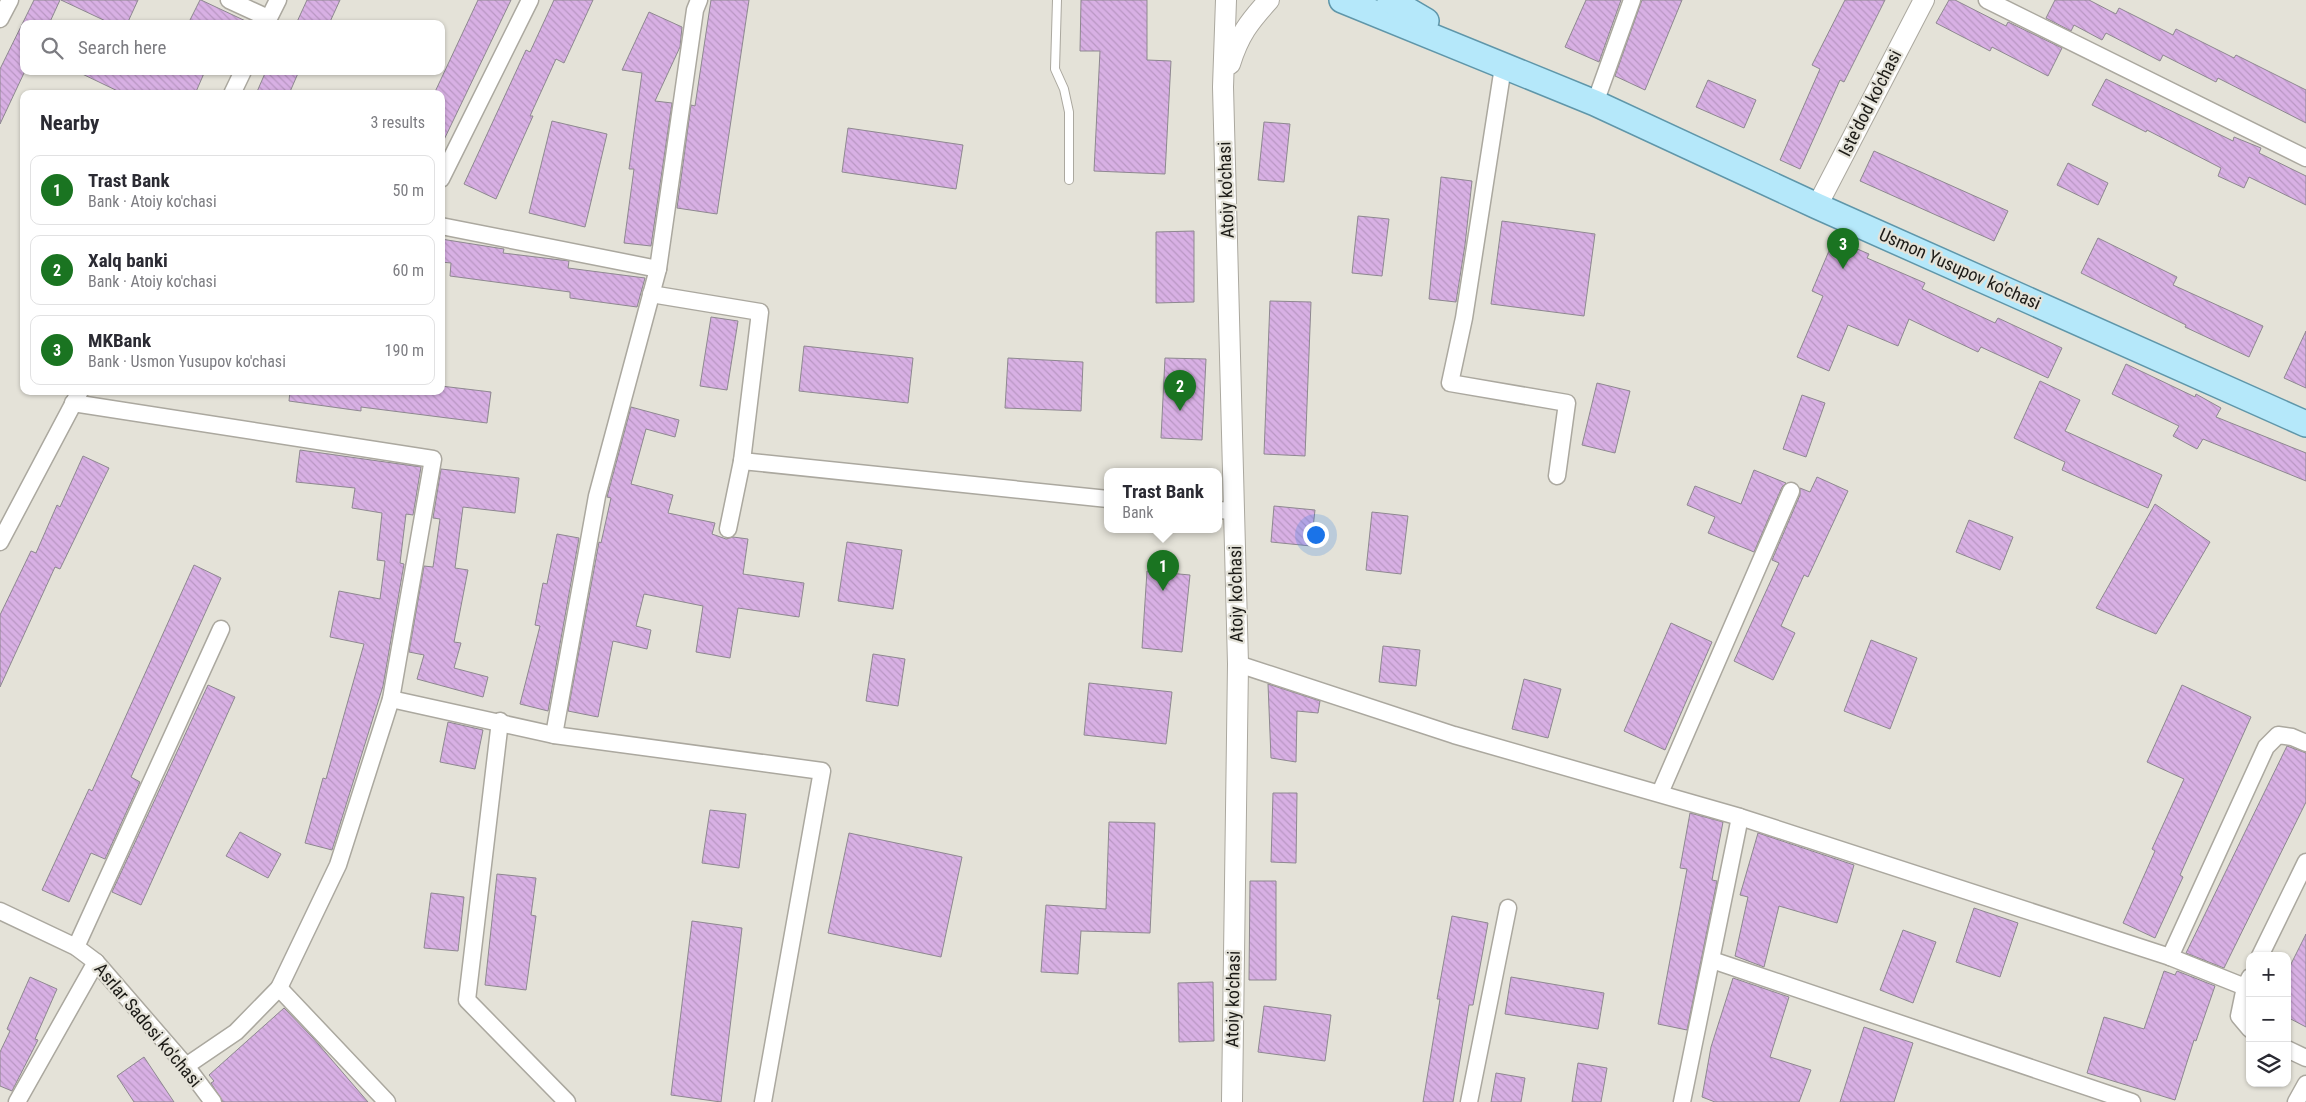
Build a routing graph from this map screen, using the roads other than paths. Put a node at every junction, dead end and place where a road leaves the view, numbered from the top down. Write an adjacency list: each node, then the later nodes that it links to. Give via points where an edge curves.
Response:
1 (10, 0): 14 (street)
2 (229, 0): 15 (street)
3 (278, 0): 16 (street)
4 (530, 0): 23 (street)
5 (699, 0): 27 (street)
6 (1057, 0): 24 (lane, via 1055,69 1069,112)
7 (1226, 0): 19 (street, Atoiy ko'chasi)
8 (1269, 0): 19 (street, Atoiy ko'chasi, via 1245,27 1236,43)
9 (1342, 0): 17 (main road, Usmon Yusupov ko'chasi)
10 (1390, 0): 17 (main road, Usmon Yusupov ko'chasi)
11 (1632, 0): 21 (street)
12 (1924, 0): 25 (street, Iste'dod ko'chasi)
13 (1987, 0): 22 (street)
14 (0, 19)
15 (265, 20)
16 (268, 20)
17 (1503, 67): 21 (main road, Usmon Yusupov ko'chasi); 32 (street, via 1464,318 1450,383 1567,402)
18 (241, 75): 20 (street)
19 (1223, 87): 35 (street, Atoiy ko'chasi)
20 (234, 90)
21 (1595, 103): 25 (main road, Usmon Yusupov ko'chasi)
22 (2306, 158)
23 (445, 171)
24 (1069, 180)
25 (1817, 206): 30 (main road, Usmon Yusupov ko'chasi)
26 (445, 227): 27 (street)
27 (658, 269): 28 (street)
28 (651, 294): 31 (street, via 760,312); 42 (street, via 597,496)
29 (77, 397): 37 (street); 40 (street, via 433,459)
30 (2306, 424)
31 (742, 461): 34 (street); 36 (street)
32 (1557, 476)
33 (1791, 491): 44 (street)
34 (1104, 498)
35 (1226, 511): 39 (street, Atoiy ko'chasi)
36 (728, 529)
37 (0, 542)
38 (221, 629): 49 (street)
39 (1238, 664): 44 (street, via 1454,735); 68 (street, Atoiy ko'chasi)
40 (391, 698): 41 (street); 56 (street, via 338,865)
41 (500, 721): 42 (street); 66 (street, via 467,1000)
42 (554, 735): 67 (street, via 822,771)
43 (2306, 743): 51 (street, via 2278,735 2266,747)
44 (1660, 793): 45 (street)
45 (1740, 817): 51 (street); 52 (street)
46 (2306, 862): 50 (street)
47 (1508, 908): 69 (street)
48 (0, 911): 49 (street, Asrlar Sadosi ko'chasi)
49 (76, 947): 53 (street, Asrlar Sadosi ko'chasi)
50 (2262, 952)
51 (2170, 957): 54 (street)
52 (1712, 960): 62 (street); 70 (street)
53 (96, 962): 60 (street, Asrlar Sadosi ko'chasi); 63 (street)
54 (2246, 982)
55 (2246, 986): 57 (street, via 2239,1016)
56 (279, 988): 60 (street, via 236,1032); 65 (street)
57 (2246, 1024)
58 (2291, 1051): 59 (street)
59 (2306, 1058)
60 (186, 1066): 64 (street, Asrlar Sadosi ko'chasi)
61 (2306, 1084): 71 (street)
62 (1687, 1100)
63 (17, 1102)
64 (213, 1102)
65 (388, 1102)
66 (567, 1102)
67 (763, 1102)
68 (1232, 1102)
69 (1468, 1102)
70 (2132, 1102)
71 (2296, 1102)

